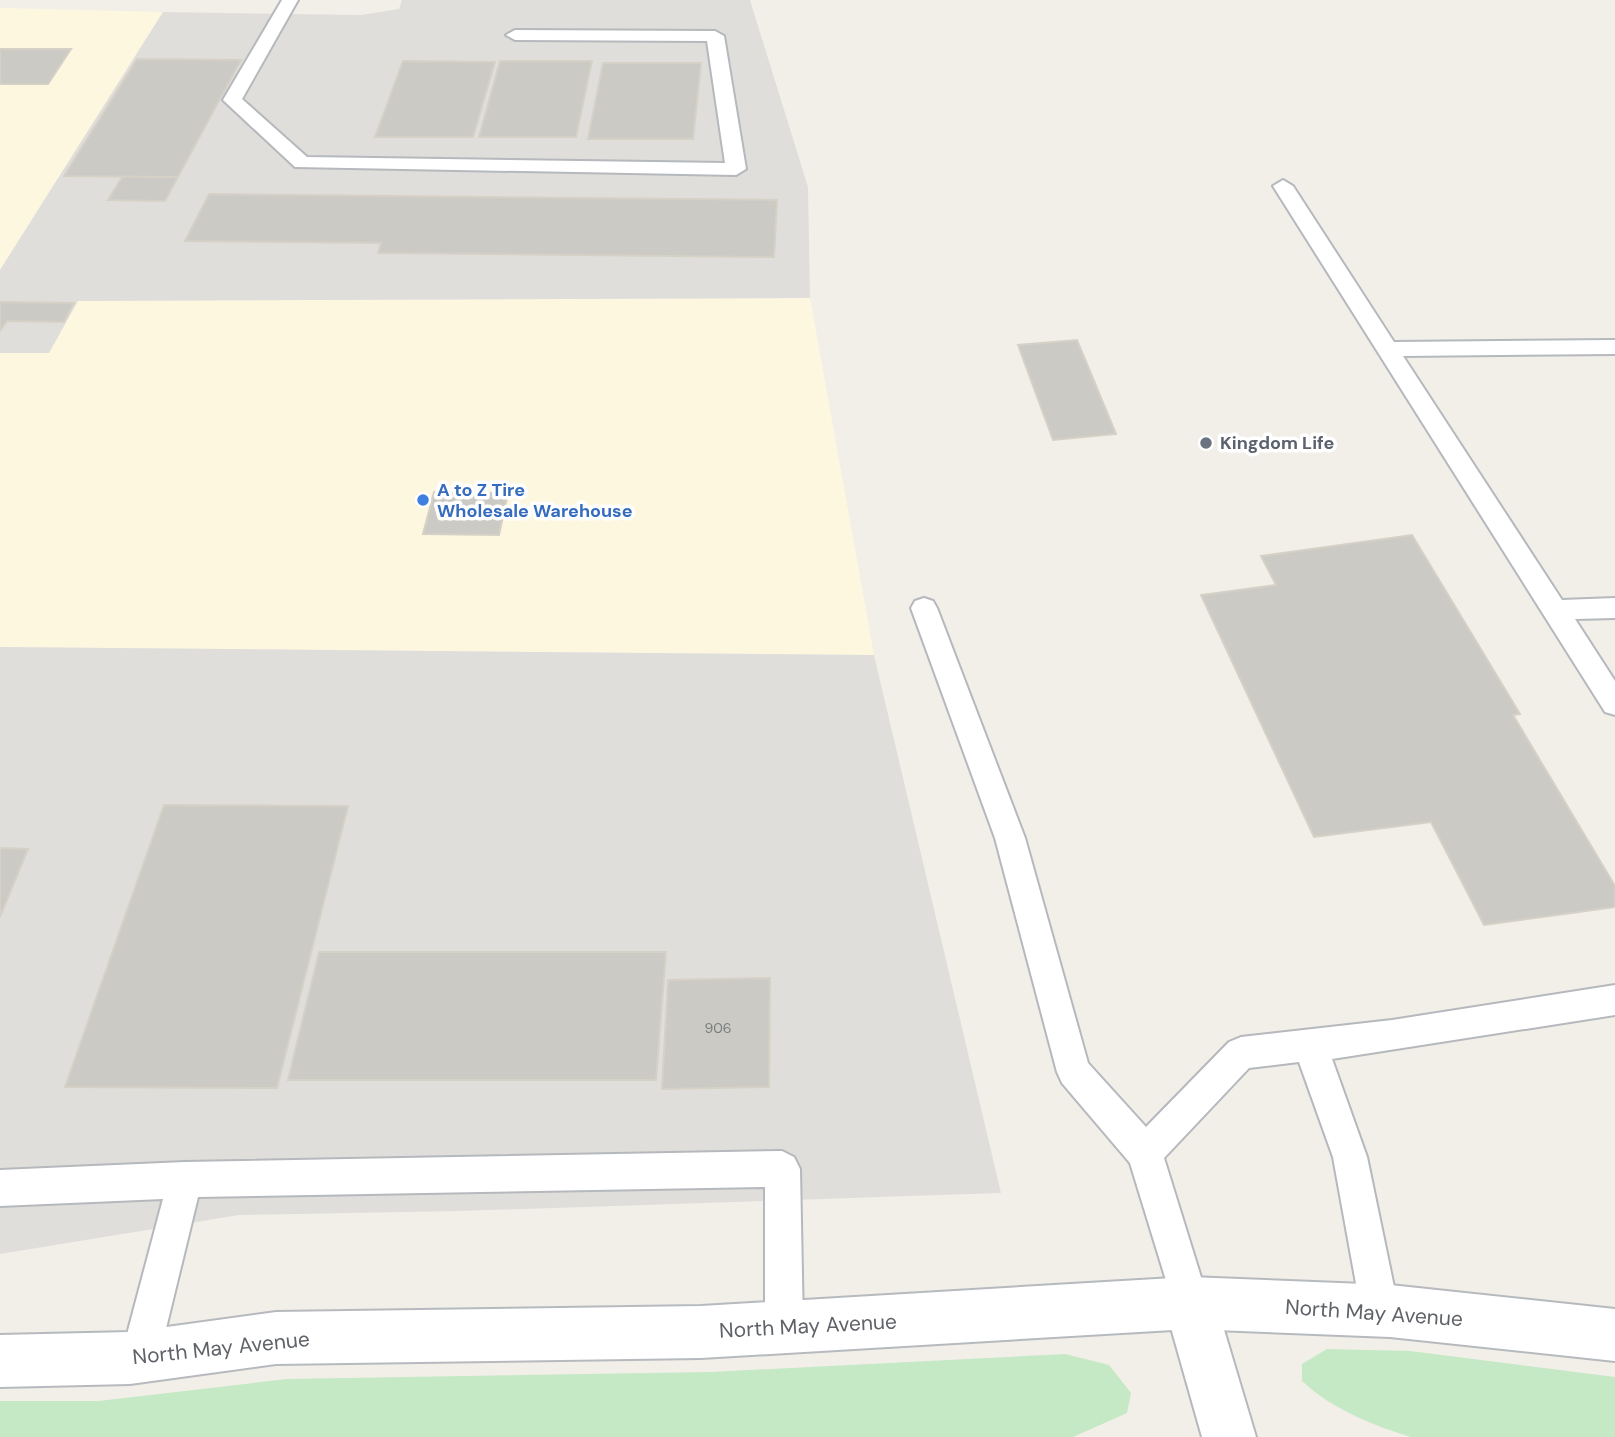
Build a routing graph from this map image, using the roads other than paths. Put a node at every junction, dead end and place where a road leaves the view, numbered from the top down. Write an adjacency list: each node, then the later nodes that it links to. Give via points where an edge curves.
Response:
1 (290, 0): 2 (lane, via 232,100 302,163 736,169 715,36)
2 (515, 35)
3 (1283, 186): 5 (lane)
4 (1615, 347): 5 (lane)
5 (1387, 349): 8 (lane)
6 (924, 608): 12 (lane, via 1010,838 1074,1072)
7 (1615, 608): 8 (lane)
8 (1553, 610): 9 (lane)
9 (1615, 704)
10 (1615, 1000): 11 (lane)
11 (1310, 1045): 12 (lane, via 1241,1053); 16 (lane, via 1350,1157)
12 (1145, 1153): 15 (lane)
13 (185, 1180): 14 (lane); 17 (lane, via 782,1170); 19 (lane)
14 (0, 1188)
15 (1190, 1303): 16 (main road, North May Avenue); 17 (main road, North May Avenue); 21 (main road)
16 (1380, 1311): 18 (main road, North May Avenue)
17 (784, 1327): 19 (main road, North May Avenue, via 276,1338)
18 (1615, 1335)
19 (140, 1357): 20 (main road, North May Avenue)
20 (0, 1361)
21 (1229, 1437)

